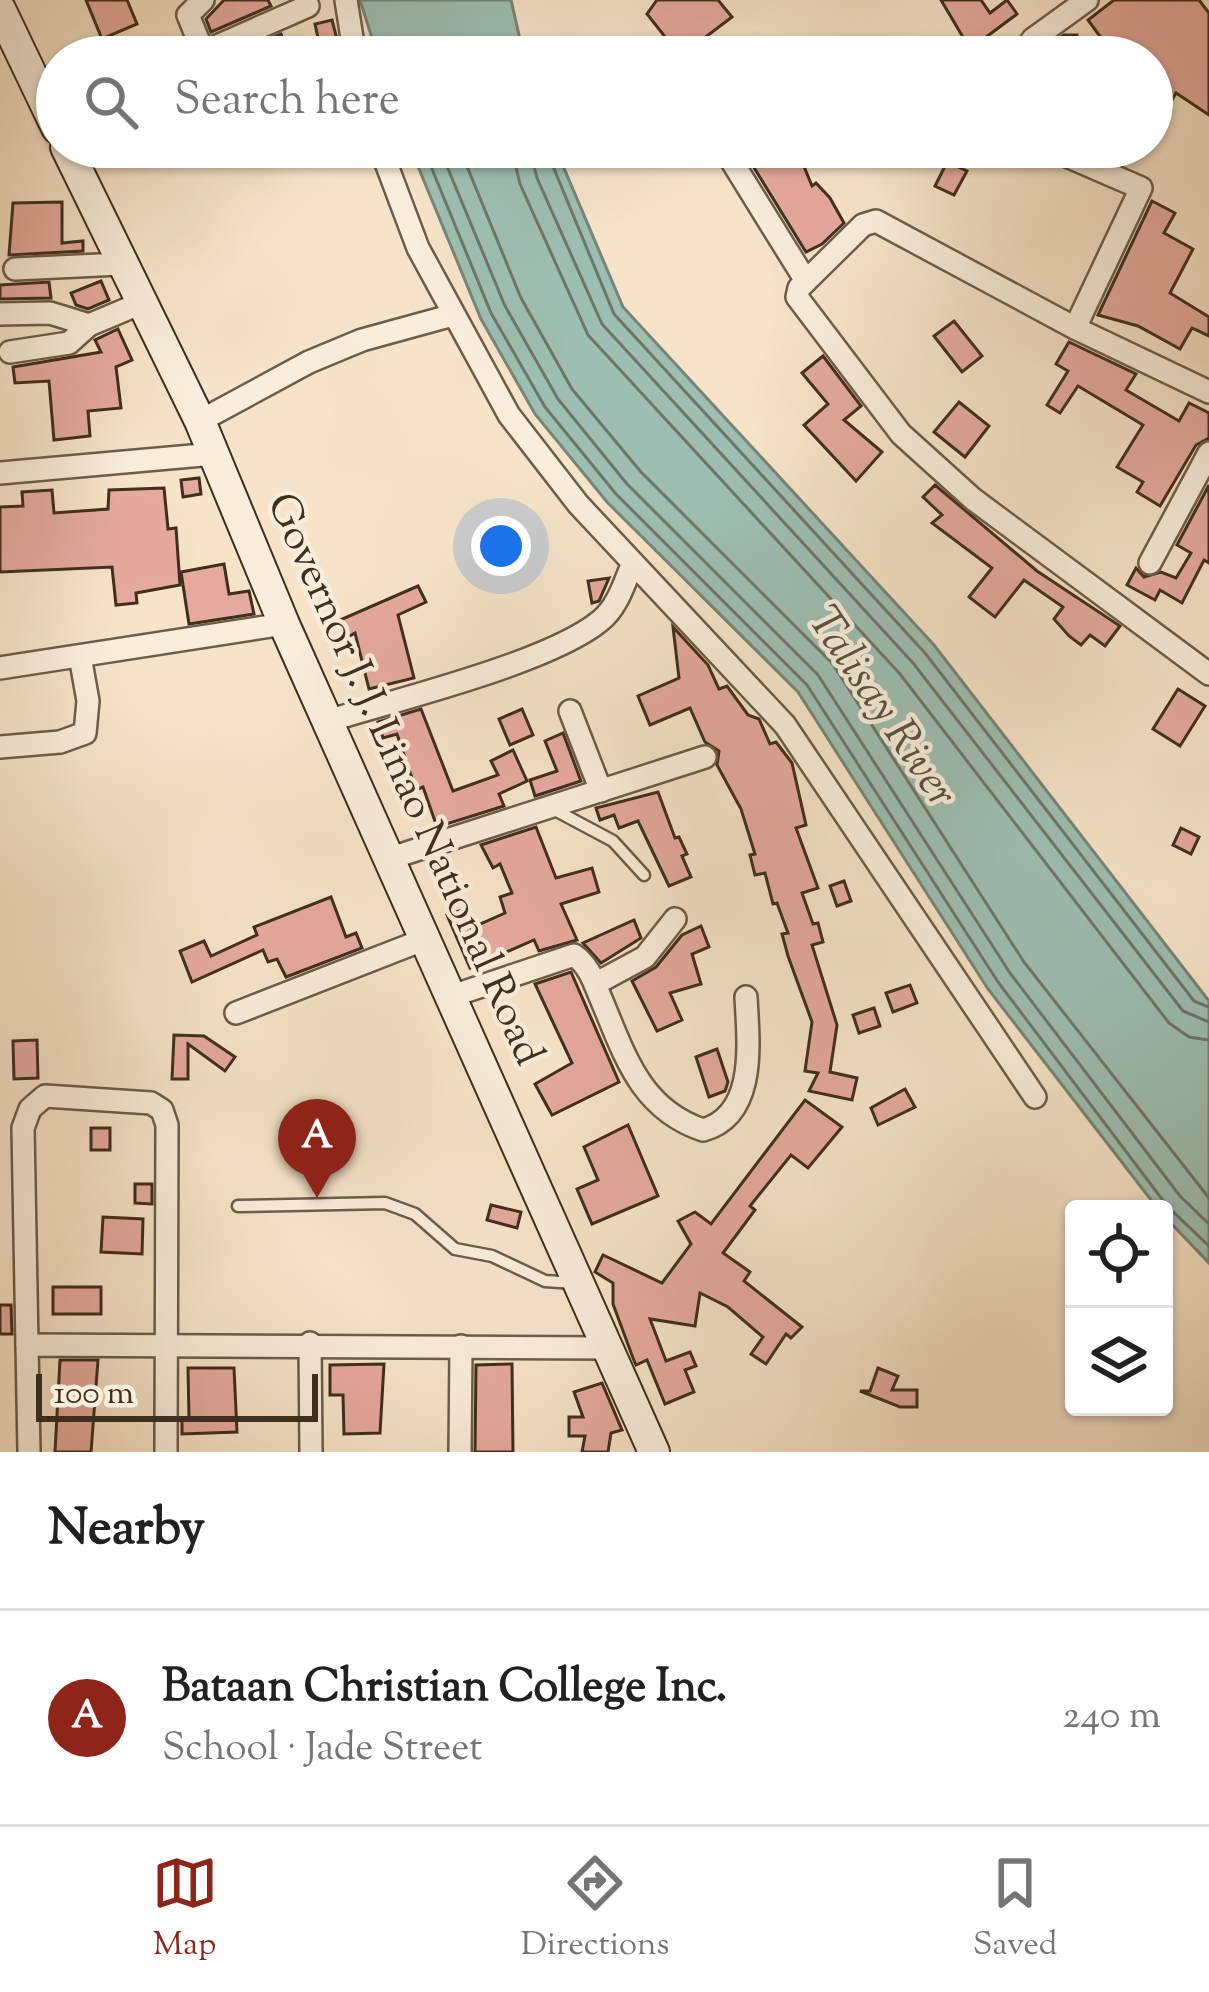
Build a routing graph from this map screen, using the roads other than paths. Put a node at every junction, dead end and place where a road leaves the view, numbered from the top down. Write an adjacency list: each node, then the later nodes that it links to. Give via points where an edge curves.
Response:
1 (203, 0): 6 (street, via 188,15)
2 (346, 0): 8 (street)
3 (1087, 0): 9 (street)
4 (308, 6): 7 (street)
5 (0, 9): 10 (main road, Governor J. J. Linao National Road)
6 (193, 36)
7 (239, 36)
8 (352, 36)
9 (1037, 36)
10 (11, 61): 11 (main road, Governor J. J. Linao National Road)
11 (36, 97)
12 (76, 168): 16 (main road, Governor J. J. Linao National Road)
13 (388, 168): 21 (street)
14 (736, 168): 18 (street)
15 (1095, 168): 23 (street, via 1141,188)
16 (120, 264): 17 (street); 19 (main road, Governor J. J. Linao National Road)
17 (15, 269)
18 (806, 281): 23 (street, via 877,221); 35 (street, via 800,307 902,434 973,499)
19 (139, 304): 22 (street); 26 (main road, Governor J. J. Linao National Road)
20 (0, 314): 22 (street, via 50,313)
21 (453, 315): 26 (street, via 309,362); 31 (street, via 537,454)
22 (89, 325): 24 (street, via 70,344)
23 (1075, 328): 25 (street)
24 (10, 352)
25 (1209, 392)
26 (200, 422): 28 (main road, Governor J. J. Linao National Road)
27 (1209, 453): 30 (street)
28 (214, 454): 29 (street); 32 (main road, Governor J. J. Linao National Road)
29 (0, 473)
30 (1150, 563)
31 (632, 565): 37 (street, via 609,611 585,631); 50 (street, via 785,725)
32 (284, 624): 33 (street); 37 (main road, Governor J. J. Linao National Road)
33 (80, 656): 34 (street); 38 (street, via 85,733)
34 (0, 668)
35 (1209, 674)
36 (570, 711): 40 (street)
37 (328, 721): 42 (main road, Governor J. J. Linao National Road)
38 (0, 747)
39 (705, 758): 40 (street)
40 (601, 791): 41 (street)
41 (550, 807): 42 (street); 43 (lane, via 613,841)
42 (391, 857): 45 (main road, Governor J. J. Linao National Road)
43 (644, 874)
44 (676, 919): 46 (street, via 645,957)
45 (428, 938): 47 (main road, Governor J. J. Linao National Road); 49 (street)
46 (595, 984): 47 (street, via 574,955); 48 (street, via 642,1092 703,1130 723,1118 749,1071)
47 (452, 996): 52 (main road, Governor J. J. Linao National Road)
48 (746, 997)
49 (236, 1013)
50 (1035, 1097)
51 (238, 1206): 52 (lane, via 386,1203 415,1214 455,1249 544,1281)
52 (578, 1282): 57 (main road, Governor J. J. Linao National Road)
53 (310, 1343): 54 (street); 56 (street); 60 (street)
54 (165, 1344): 55 (street); 55 (street, via 162,1110 45,1096 23,1128); 59 (street)
55 (27, 1346): 58 (street)
56 (461, 1346): 57 (street); 61 (street)
57 (607, 1348): 62 (main road, Governor J. J. Linao National Road)
58 (29, 1452)
59 (166, 1452)
60 (311, 1452)
61 (460, 1452)
62 (654, 1452)

